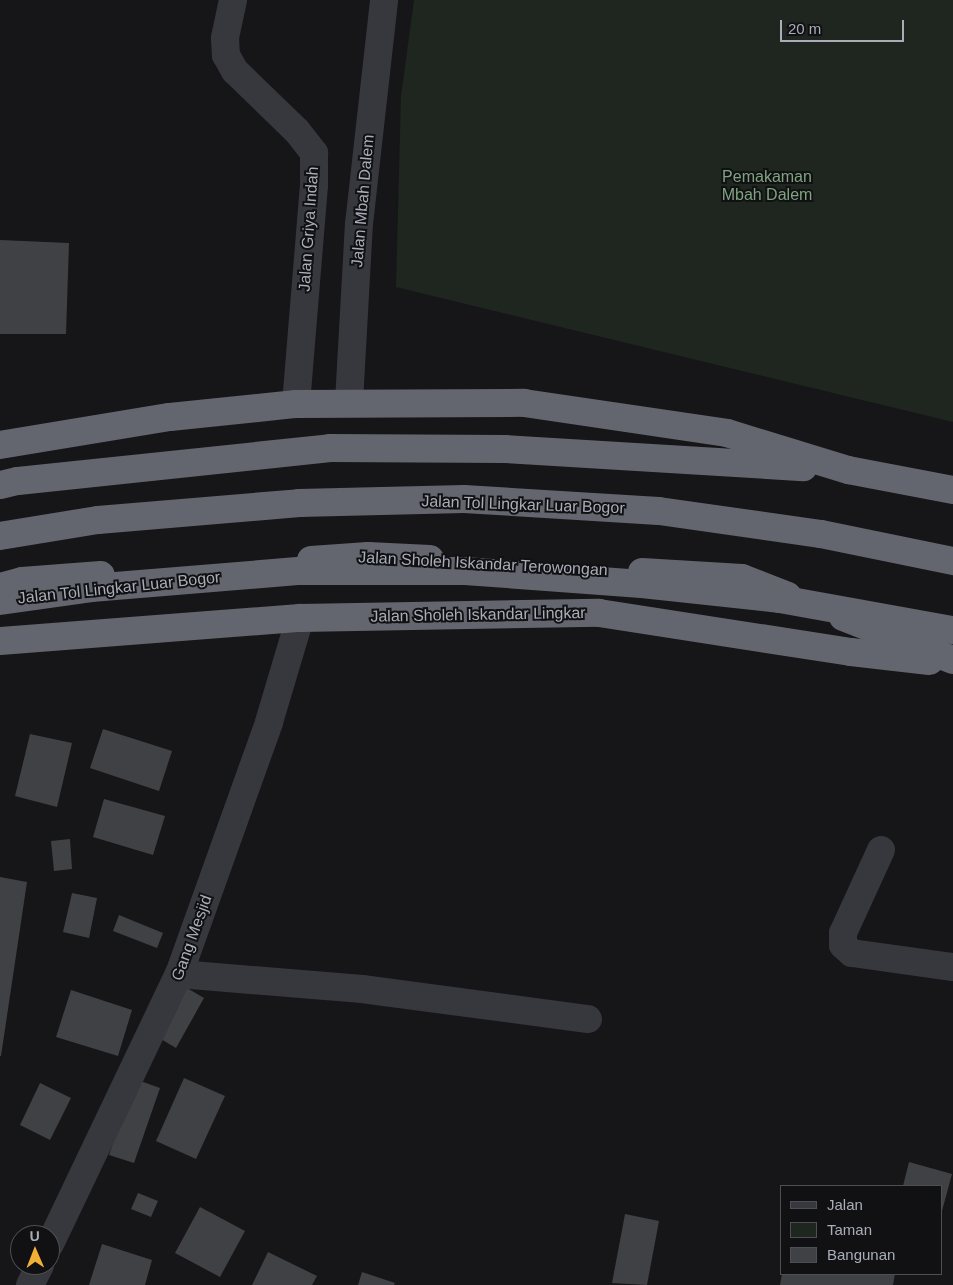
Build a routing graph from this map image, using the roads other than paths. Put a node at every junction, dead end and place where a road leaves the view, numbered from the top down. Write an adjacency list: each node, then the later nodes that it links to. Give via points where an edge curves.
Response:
1 (233, 0): 4 (street, Jalan Griya Indah, via 225,38 226,55 235,71 297,131 314,153)
2 (384, 0): 3 (street, Jalan Mbah Dalem, via 359,224)
3 (349, 402): 4 (highway); 6 (highway, via 524,403 727,433)
4 (296, 404): 5 (highway, via 170,417)
5 (0, 446)
6 (848, 470): 7 (highway, via 505,450 330,448 18,480); 8 (highway)
7 (0, 485)
8 (953, 490)
9 (0, 536): 10 (highway, Jalan Tol Lingkar Luar Bogor, via 98,520 290,504 464,499 659,511 821,534)
10 (953, 561)
11 (0, 587): 16 (highway, Jalan Sholeh Iskandar Terowongan, via 22,581 368,556 742,578)
12 (0, 601): 14 (highway, Jalan Tol Lingkar Luar Bogor, bridge, via 91,588 300,571 465,571 780,598)
13 (300, 618): 15 (highway, Jalan Sholeh Iskandar Lingkar); 17 (highway, Jalan Sholeh Iskandar Lingkar, via 599,613 851,652); 20 (street, Gang Mesjid, via 269,722)
14 (953, 630)
15 (0, 641)
16 (953, 660)
17 (953, 664)
18 (881, 850): 19 (street, via 843,933 843,945 852,953)
19 (953, 968)
20 (179, 974): 21 (street, via 362,989); 22 (street, Gang Mesjid)
21 (588, 1019)
22 (59, 1225)

